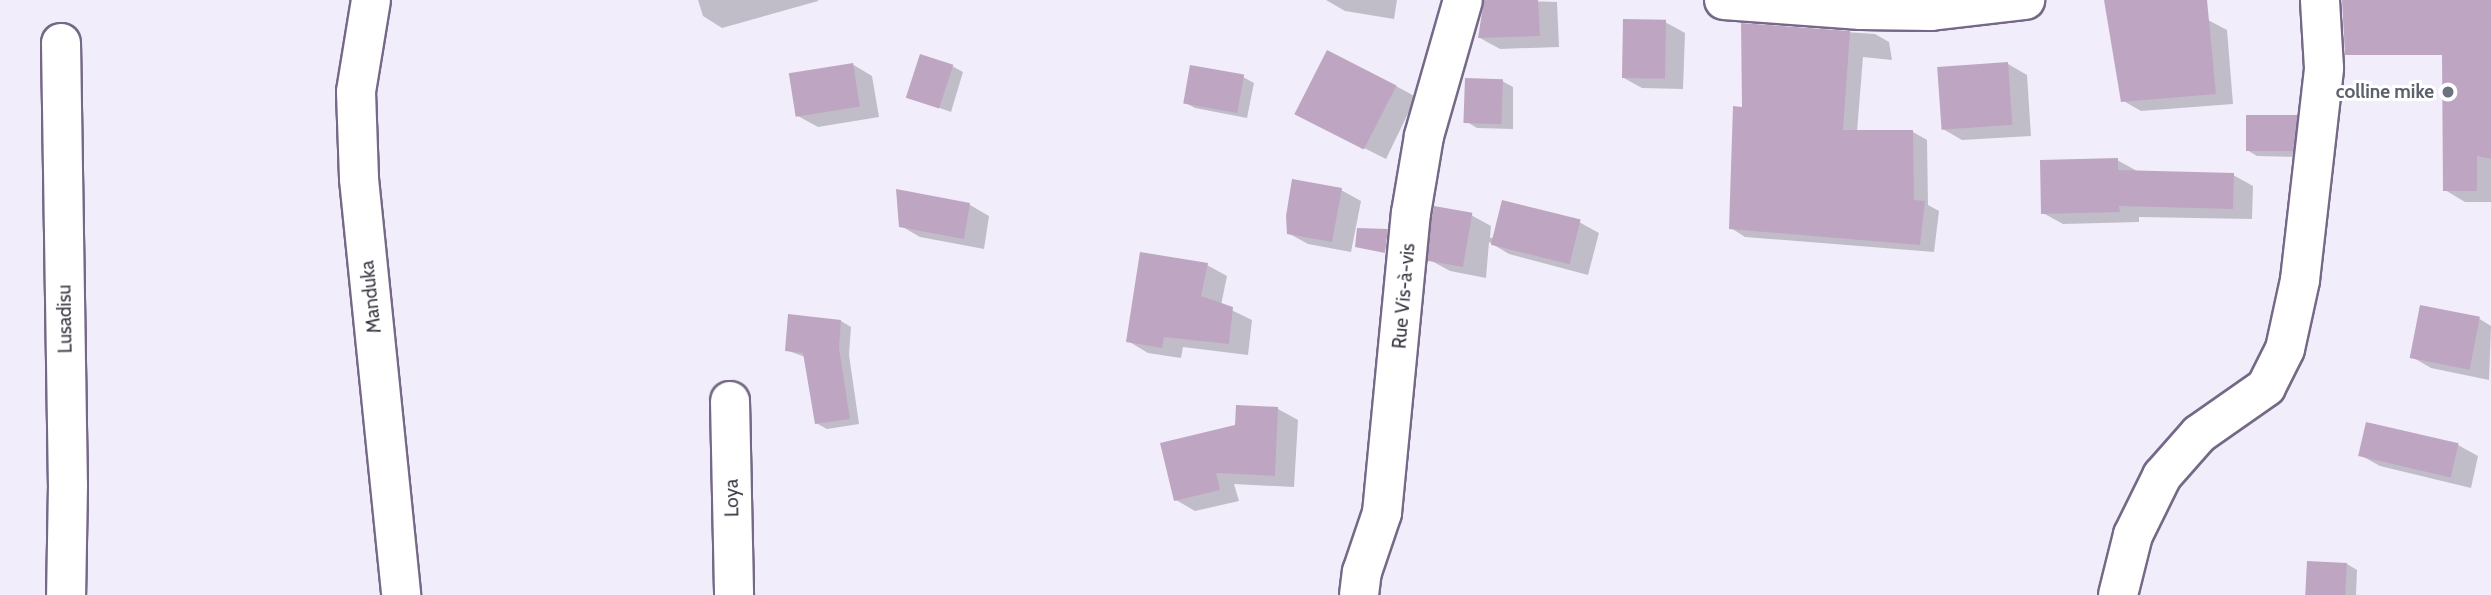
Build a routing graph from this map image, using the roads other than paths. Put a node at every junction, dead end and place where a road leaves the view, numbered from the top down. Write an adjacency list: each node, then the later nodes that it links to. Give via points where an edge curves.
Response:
1 (371, 0): 9 (street, Manduka, via 356,92 359,179)
2 (1463, 0): 11 (street, Rue Vis-à-vis, via 1424,136 1411,213 1382,513)
3 (1724, 0): 4 (street, via 1931,10)
4 (2025, 0)
5 (2320, 0): 12 (street, via 2325,68 2300,280 2285,349 2266,387 2199,434 2162,475 2133,535)
6 (61, 43): 8 (street, Lusadisu)
7 (730, 401): 10 (street, Loya)
8 (66, 595)
9 (401, 595)
10 (734, 595)
11 (1359, 595)
12 (2118, 595)

